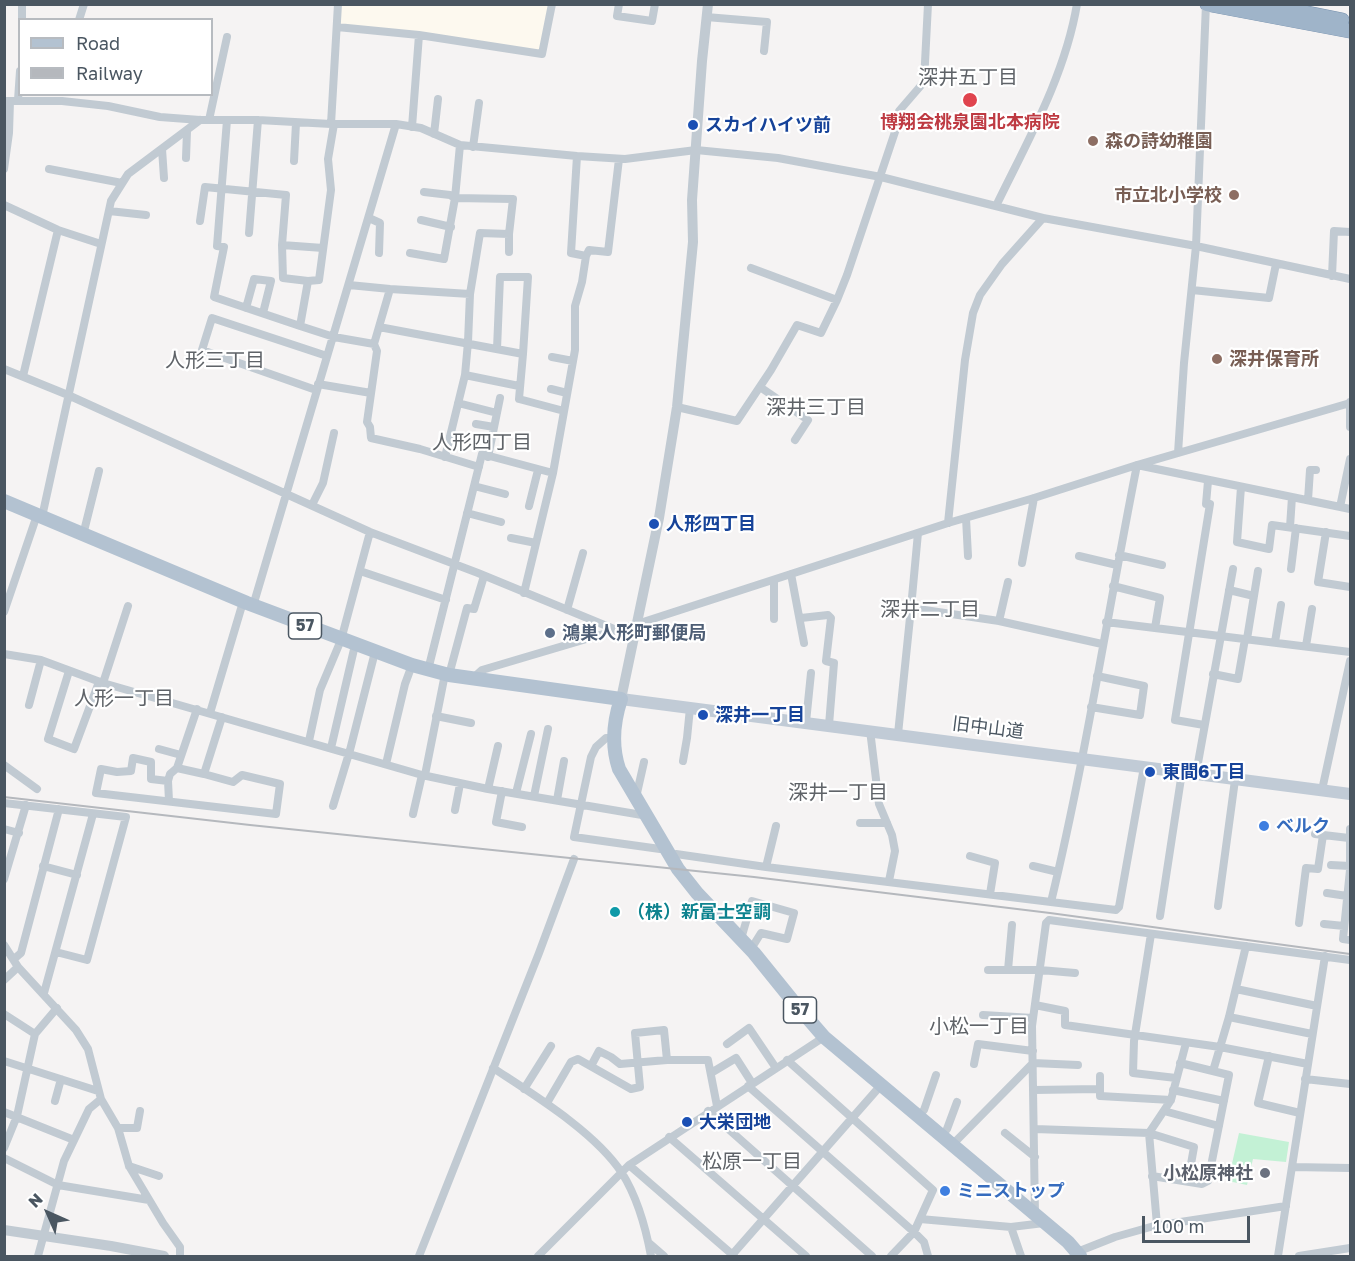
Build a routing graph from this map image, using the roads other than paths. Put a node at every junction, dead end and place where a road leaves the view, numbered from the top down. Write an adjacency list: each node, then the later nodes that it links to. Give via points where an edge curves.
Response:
1 (338, 4): 12 (street)
2 (552, 4): 14 (street, via 542,54)
3 (619, 4): 9 (street, via 617,16 652,21)
4 (708, 4): 10 (street)
5 (928, 4): 43 (street, via 924,81 899,111)
6 (1077, 4): 51 (street, via 1053,85)
7 (1207, 4): 13 (highway); 65 (street)
8 (1262, 4): 11 (highway)
9 (654, 5)
10 (706, 17): 16 (street, via 767,22); 36 (street)
11 (1350, 21)
12 (337, 27): 14 (street); 28 (street)
13 (1350, 31)
14 (418, 35): 30 (street)
15 (227, 37): 18 (street)
16 (764, 51)
17 (18, 77): 22 (street)
18 (213, 88)
19 (211, 96): 24 (street)
20 (52, 97): 22 (street); 24 (street, via 160,117)
21 (438, 99): 32 (street)
22 (11, 100): 41 (street)
23 (479, 103): 34 (street)
24 (204, 120): 25 (street); 31 (street)
25 (227, 120): 26 (street); 46 (street)
26 (258, 120): 27 (street); 47 (street)
27 (296, 123): 28 (street); 40 (street)
28 (332, 124): 29 (street); 66 (street, via 328,159 332,190)
29 (396, 124): 30 (street); 54 (street)
30 (412, 127): 32 (street)
31 (187, 131): 35 (street); 38 (street)
32 (434, 134): 33 (street)
33 (460, 146): 34 (street); 49 (street)
34 (473, 147): 37 (street)
35 (162, 149): 44 (street); 45 (street)
36 (696, 150): 39 (street); 43 (street, via 778,158); 106 (street, via 693,242)
37 (577, 156): 39 (street); 70 (street, via 570,253)
38 (186, 158)
39 (619, 159): 70 (street, via 608,252 589,250)
40 (294, 161)
41 (4, 169)
42 (49, 169): 45 (street)
43 (881, 177): 51 (street); 80 (street)
44 (164, 178)
45 (122, 183): 52 (street)
46 (222, 189): 47 (street); 57 (street, via 205,187); 81 (street, via 217,246 224,247 214,297)
47 (251, 192): 61 (street); 64 (street, via 286,195)
48 (424, 192): 49 (street)
49 (455, 198): 58 (street); 62 (street, via 513,199)
50 (4, 205): 59 (street)
51 (996, 206): 55 (street)
52 (109, 211): 53 (street); 63 (street)
53 (146, 215)
54 (369, 218): 68 (street, via 380,223); 76 (street)
55 (1043, 218): 65 (street); 141 (street, via 1002,264 980,295 973,313)
56 (421, 220): 58 (street)
57 (200, 221)
58 (451, 227): 69 (street, via 444,259)
59 (58, 230): 63 (street); 95 (street)
60 (1350, 232): 73 (street, via 1334,231)
61 (249, 233)
62 (509, 234): 67 (street); 79 (street, via 480,233)
63 (101, 244): 102 (street)
64 (282, 245): 66 (street); 75 (street, via 283,278)
65 (1196, 246): 71 (street); 78 (street)
66 (323, 248): 75 (street, via 319,280)
67 (509, 252)
68 (378, 253)
69 (410, 253)
70 (586, 255): 92 (street, via 575,306)
71 (1276, 264): 73 (street); 78 (street, via 1269,298)
72 (751, 268): 80 (street)
73 (1332, 276): 74 (street)
74 (1350, 279)
75 (308, 281): 83 (street)
76 (349, 285): 77 (street); 85 (street)
77 (390, 289): 79 (street); 84 (street)
78 (1192, 290): 114 (street)
79 (470, 294): 86 (street)
80 (837, 300): 98 (street, via 821,333 797,325)
81 (246, 308): 82 (street); 82 (street, via 254,279 271,281)
82 (263, 313): 83 (street)
83 (300, 326): 85 (street)
84 (379, 327): 86 (street); 87 (street)
85 (334, 337): 87 (street); 90 (street)
86 (468, 342): 88 (street); 94 (street)
87 (374, 344): 100 (street, via 377,351)
88 (497, 349): 89 (street); 89 (street, via 500,277 528,277)
89 (523, 354): 96 (street)
90 (327, 356): 97 (street); 97 (street, via 212,318 202,351)
91 (552, 357): 92 (street)
92 (573, 361): 101 (street)
93 (4, 369): 95 (street)
94 (465, 375): 96 (street); 105 (street)
95 (23, 376): 102 (street)
96 (519, 386): 107 (street, via 519,399)
97 (317, 387): 100 (street); 127 (street)
98 (760, 387): 106 (street, via 737,422); 113 (street, via 808,420)
99 (551, 389): 101 (street)
100 (371, 393): 115 (street, via 367,422 371,438)
101 (567, 393): 107 (street)
102 (68, 395): 127 (street); 138 (street)
103 (500, 398): 108 (street)
104 (1350, 402): 111 (street); 114 (street)
105 (458, 403): 108 (street); 115 (street)
106 (677, 407): 183 (street)
107 (564, 411): 123 (street)
108 (497, 413): 110 (street)
109 (476, 424): 110 (street)
110 (494, 427): 116 (street)
111 (1350, 427)
112 (334, 433): 133 (street, via 323,483)
113 (795, 440)
114 (1178, 453): 118 (street)
115 (445, 457): 119 (street)
116 (488, 457): 119 (street, via 482,454); 120 (street)
117 (1350, 459): 135 (street)
118 (1137, 465): 124 (street); 130 (street); 151 (street)
119 (479, 467): 125 (street)
120 (538, 470): 123 (street); 134 (street)
121 (1316, 470): 131 (street, via 1310,470)
122 (99, 471): 146 (street)
123 (553, 473): 149 (street)
124 (1209, 481): 126 (street); 186 (street, via 1206,504 1210,504)
125 (474, 486): 128 (street); 137 (street)
126 (1241, 486): 129 (street); 142 (street, via 1238,542 1269,549 1272,525)
127 (285, 494): 133 (street); 172 (street)
128 (505, 494)
129 (1292, 497): 131 (street); 142 (street)
130 (1035, 498): 139 (street); 154 (street)
131 (1308, 500): 135 (street)
132 (4, 501): 138 (main road, 57)
133 (312, 505): 143 (street)
134 (529, 506)
135 (1340, 507): 136 (street)
136 (1350, 508)
137 (467, 513): 140 (street); 155 (street)
138 (39, 517): 146 (main road, 57); 178 (street)
139 (966, 518): 141 (street); 152 (street)
140 (501, 522)
141 (948, 523): 145 (street)
142 (1293, 528): 144 (street); 158 (street)
143 (370, 532): 155 (street); 160 (street)
144 (1326, 532): 147 (street); 167 (street, via 1318,582)
145 (918, 533): 162 (street); 175 (street)
146 (83, 535): 172 (main road, 57)
147 (1350, 536)
148 (511, 538): 149 (street)
149 (536, 543): 169 (street)
150 (583, 553): 177 (street)
151 (1119, 555): 156 (street); 157 (street)
152 (968, 556)
153 (1078, 556): 156 (street)
154 (1022, 563)
155 (454, 564): 163 (street); 171 (street)
156 (1117, 565): 166 (street)
157 (1162, 566)
158 (1291, 569)
159 (1233, 570): 168 (street)
160 (360, 571): 171 (street); 189 (street)
161 (1258, 571): 170 (street)
162 (791, 574): 164 (street); 179 (street)
163 (484, 576): 169 (street); 204 (street, via 474,609 468,608)
164 (774, 580): 180 (street); 183 (street)
165 (1008, 582): 181 (street)
166 (1113, 586): 182 (street); 184 (street, via 1160,598)
167 (1350, 588)
168 (1229, 590): 170 (street); 187 (street)
169 (524, 593): 177 (street)
170 (1254, 596): 188 (street)
171 (446, 600): 200 (street)
172 (248, 604): 189 (main road, 57); 213 (street)
173 (1281, 605): 190 (street)
174 (128, 606): 207 (street)
175 (911, 608): 181 (street); 223 (street)
176 (1312, 609): 193 (street)
177 (567, 610): 185 (street)
178 (4, 612)
179 (801, 618): 191 (street); 218 (street, via 831,618 826,661 834,663)
180 (774, 619)
181 (999, 621): 192 (street)
182 (1106, 622): 184 (street); 192 (street)
183 (637, 624): 185 (street); 208 (street)
184 (1155, 628): 186 (street)
185 (615, 629): 206 (street, via 482,670)
186 (1189, 633): 187 (street); 219 (street, via 1175,720)
187 (1220, 636): 188 (street); 203 (street)
188 (1246, 639): 190 (street); 203 (street, via 1238,679)
189 (348, 642): 194 (main road, 57); 225 (street, via 320,690); 227 (street)
190 (1275, 642): 193 (street)
191 (804, 643)
192 (1102, 644): 205 (street)
193 (1306, 646): 195 (street)
194 (375, 652): 199 (main road, 57); 229 (street)
195 (1350, 652)
196 (4, 654): 197 (street)
197 (41, 660): 201 (street); 209 (street)
198 (1350, 661): 248 (street)
199 (412, 665): 200 (main road, 57); 235 (street)
200 (428, 670): 204 (main road, 57)
201 (69, 671): 207 (street); 207 (street, via 48,739 74,749)
202 (811, 673): 216 (street)
203 (1213, 674): 219 (street)
204 (447, 675): 206 (main road, 57); 214 (street)
205 (1096, 676): 210 (street); 210 (street, via 1144,686 1140,715)
206 (472, 678): 208 (main road, 57)
207 (101, 682): 212 (street)
208 (621, 699): 211 (main road, 旧中山道); 224 (main road, 57)
209 (29, 705)
210 (1091, 707): 231 (street)
211 (690, 708): 216 (main road, 旧中山道); 233 (street)
212 (197, 709): 213 (street); 230 (street)
213 (210, 713): 215 (street)
214 (436, 716): 217 (street); 242 (street)
215 (222, 717): 225 (street); 240 (street)
216 (806, 722): 218 (main road, 旧中山道)
217 (471, 723)
218 (829, 725): 221 (main road, 旧中山道)
219 (1204, 726): 241 (street)
220 (548, 729): 252 (street)
221 (870, 730): 223 (main road, 旧中山道); 266 (street, via 879,804)
222 (531, 734): 250 (street)
223 (898, 734): 231 (main road, 旧中山道)
224 (613, 738): 253 (main road, 57, via 619,769); 258 (street, via 606,738 591,757)
225 (309, 741): 227 (street)
226 (498, 746): 247 (street)
227 (331, 748): 229 (street)
228 (159, 749): 230 (street)
229 (348, 753): 235 (street); 259 (street)
230 (181, 755): 238 (street)
231 (1083, 758): 237 (main road, 旧中山道); 281 (street)
232 (564, 761): 254 (street)
233 (683, 761)
234 (644, 762): 253 (street)
235 (386, 764): 242 (street)
236 (4, 765): 246 (street)
237 (1144, 767): 239 (main road, 旧中山道); 288 (street, via 1119,907 1116,910)
238 (177, 768): 240 (street); 244 (street)
239 (1182, 772): 241 (main road, 旧中山道); 290 (street)
240 (204, 774): 255 (street, via 233,782 242,776 280,784 276,814)
241 (1196, 774): 243 (main road, 旧中山道)
242 (423, 775): 245 (street); 263 (street)
243 (1235, 780): 248 (main road, 旧中山道); 289 (street)
244 (168, 781): 255 (street); 255 (street, via 151,779 151,762 133,758 131,771 101,769 96,793)
245 (460, 784): 247 (street); 261 (street)
246 (37, 789)
247 (488, 789): 249 (street)
248 (1322, 790): 251 (main road, 旧中山道)
249 (502, 791): 250 (street); 268 (street, via 496,822)
250 (516, 793): 252 (street)
251 (1350, 794)
252 (534, 796): 254 (street)
253 (634, 796): 264 (main road, 57)
254 (557, 800): 258 (street)
255 (169, 801)
256 (4, 803): 257 (street)
257 (26, 805): 260 (street); 270 (street)
258 (581, 805): 264 (street); 272 (street, via 574,837)
259 (333, 806)
260 (59, 809): 262 (street); 277 (street)
261 (455, 810)
262 (93, 813): 282 (street); 300 (street, via 126,818 87,960)
263 (413, 814)
264 (645, 814): 272 (main road, 57)
265 (860, 823): 266 (street)
266 (886, 823): 284 (street, via 895,851)
267 (776, 826): 279 (street)
268 (522, 827)
269 (4, 829): 270 (street)
270 (19, 833): 283 (street)
271 (1350, 834): 275 (street); 291 (street, via 1319,835 1318,869 1306,868)
272 (668, 852): 279 (street); 297 (main road, 57, via 697,893)
273 (970, 856): 286 (street, via 995,863)
274 (574, 859): 338 (street)
275 (1350, 861)
276 (1331, 865): 280 (street)
277 (43, 866): 282 (street); 303 (street)
278 (1033, 866): 281 (street)
279 (766, 867): 284 (street)
280 (1350, 868): 287 (street)
281 (1058, 872): 288 (street)
282 (77, 875): 300 (street)
283 (4, 879)
284 (889, 881): 286 (street)
285 (1327, 893): 287 (street)
286 (990, 894): 288 (street)
287 (1347, 896): 294 (street)
288 (1051, 902)
289 (1218, 906)
290 (1160, 916)
291 (1299, 923)
292 (1324, 924): 294 (street)
293 (1012, 925): 305 (street)
294 (1344, 926): 296 (street, via 1343,939)
295 (1151, 934): 299 (street); 306 (street, via 1049,920); 320 (street)
296 (1350, 940)
297 (746, 944): 297 (street, via 752,901 794,913 787,939 761,933); 321 (main road, 57)
298 (4, 945): 303 (street)
299 (1246, 946): 301 (street); 309 (street)
300 (56, 952): 310 (street)
301 (1324, 956): 302 (street); 312 (street)
302 (1350, 960)
303 (16, 963): 308 (street); 310 (street)
304 (988, 970): 305 (street)
305 (1008, 970): 306 (street)
306 (1040, 970): 307 (street); 311 (street)
307 (1075, 973)
308 (4, 980)
309 (1236, 989): 312 (street); 316 (street)
310 (44, 993): 313 (street)
311 (1035, 1005): 317 (street); 320 (street, via 1065,1011 1065,1025)
312 (1317, 1006): 319 (street)
313 (57, 1008): 318 (street); 355 (street, via 88,1049)
314 (4, 1014): 318 (street)
315 (983, 1016): 317 (street)
316 (1229, 1017): 319 (street); 325 (street)
317 (1033, 1018): 326 (street)
318 (35, 1034): 340 (street)
319 (1312, 1034): 335 (street)
320 (1137, 1036): 322 (street); 345 (street, via 1133,1073)
321 (824, 1037): 329 (street); 349 (main road, 57)
322 (1186, 1043): 325 (street); 333 (street)
323 (727, 1044): 339 (street, via 749,1028)
324 (551, 1046): 351 (street)
325 (1220, 1047): 327 (street); 341 (street)
326 (1033, 1051): 332 (street); 334 (street, via 978,1044)
327 (1269, 1056): 335 (street); 366 (street, via 1258,1103)
328 (667, 1060): 331 (street); 331 (street, via 664,1030 635,1033); 342 (street, via 708,1060)
329 (786, 1060): 339 (street); 369 (street)
330 (4, 1061): 340 (street)
331 (638, 1061): 337 (street, via 620,1064 599,1051); 337 (street, via 640,1087 632,1089)
332 (1033, 1063): 336 (street); 353 (street); 377 (street)
333 (1180, 1063): 341 (street); 345 (street)
334 (974, 1064)
335 (1308, 1064): 346 (street)
336 (1078, 1065)
337 (591, 1066): 360 (street, via 578,1059 572,1062)
338 (493, 1068): 351 (street); 410 (street)
339 (776, 1068): 348 (street)
340 (28, 1069): 347 (street); 367 (street)
341 (1213, 1071): 358 (street, via 1229,1075)
342 (711, 1073): 348 (street, via 736,1058); 361 (street)
343 (936, 1075): 368 (street, via 924,1110)
344 (1100, 1076): 352 (street)
345 (1176, 1078): 354 (street)
346 (1305, 1078): 350 (street); 366 (street)
347 (61, 1079): 355 (street); 357 (street)
348 (750, 1084): 361 (street); 379 (street)
349 (882, 1084): 368 (main road, 57); 369 (street)
350 (1350, 1084)
351 (524, 1089): 360 (street)
352 (1098, 1089): 353 (street); 356 (street, via 1100,1096)
353 (1034, 1090): 372 (street)
354 (1173, 1090): 356 (street); 358 (street)
355 (99, 1095): 371 (street); 376 (street)
356 (1171, 1100): 363 (street)
357 (55, 1101)
358 (1224, 1101): 370 (street)
359 (957, 1102): 377 (street)
360 (547, 1103): 386 (street, via 595,1143)
361 (717, 1106): 365 (street)
362 (140, 1111): 371 (street, via 137,1128)
363 (1164, 1111): 370 (street); 374 (street)
364 (4, 1112): 367 (street)
365 (708, 1112): 375 (street); 391 (street)
366 (1300, 1113): 384 (street)
367 (17, 1116): 376 (street); 378 (street)
368 (918, 1116): 377 (main road, 57)
369 (852, 1118): 379 (street); 394 (street, via 933,1190)
370 (1219, 1126): 389 (street, via 1208,1181)
371 (118, 1128): 383 (street)
372 (1035, 1129): 374 (street); 380 (street)
373 (1005, 1133): 380 (street)
374 (1149, 1133): 388 (street); 389 (street, via 1194,1146)
375 (669, 1137): 382 (street); 396 (street)
376 (74, 1140): 390 (street)
377 (947, 1141): 395 (main road, 57)
378 (4, 1148)
379 (823, 1152): 391 (street); 400 (street)
380 (1035, 1157): 395 (street)
381 (4, 1158): 390 (street)
382 (629, 1165): 386 (street); 406 (street)
383 (129, 1166): 387 (street); 392 (street)
384 (1292, 1167): 385 (street); 393 (street)
385 (1350, 1168)
386 (621, 1172): 402 (street); 411 (street)
387 (159, 1176)
388 (1152, 1176): 389 (street); 397 (street)
389 (1188, 1182)
390 (58, 1185): 392 (street); 401 (street)
391 (793, 1186): 396 (street); 415 (street)
392 (149, 1200): 409 (street, via 180,1247)
393 (1286, 1206): 397 (street); 419 (street)
394 (920, 1219): 398 (street); 400 (street)
395 (1040, 1219): 398 (street); 405 (main road, 57)
396 (763, 1220): 406 (street); 414 (street)
397 (1157, 1225): 405 (street, via 1115,1237)
398 (1011, 1227): 418 (street)
399 (4, 1230): 401 (street)
400 (914, 1232): 416 (street); 417 (street, via 924,1242)
401 (45, 1236): 404 (street); 407 (street)
402 (648, 1243): 412 (street); 413 (street)
403 (1350, 1248): 420 (street)
404 (109, 1251): 408 (street)
405 (1079, 1254)
406 (732, 1256)
407 (38, 1257)
408 (164, 1257)
409 (180, 1257)
410 (419, 1257)
411 (538, 1257)
412 (651, 1257)
413 (664, 1257)
414 (806, 1257)
415 (872, 1257)
416 (891, 1257)
417 (928, 1257)
418 (1021, 1257)
419 (1278, 1257)
420 (1299, 1257)

